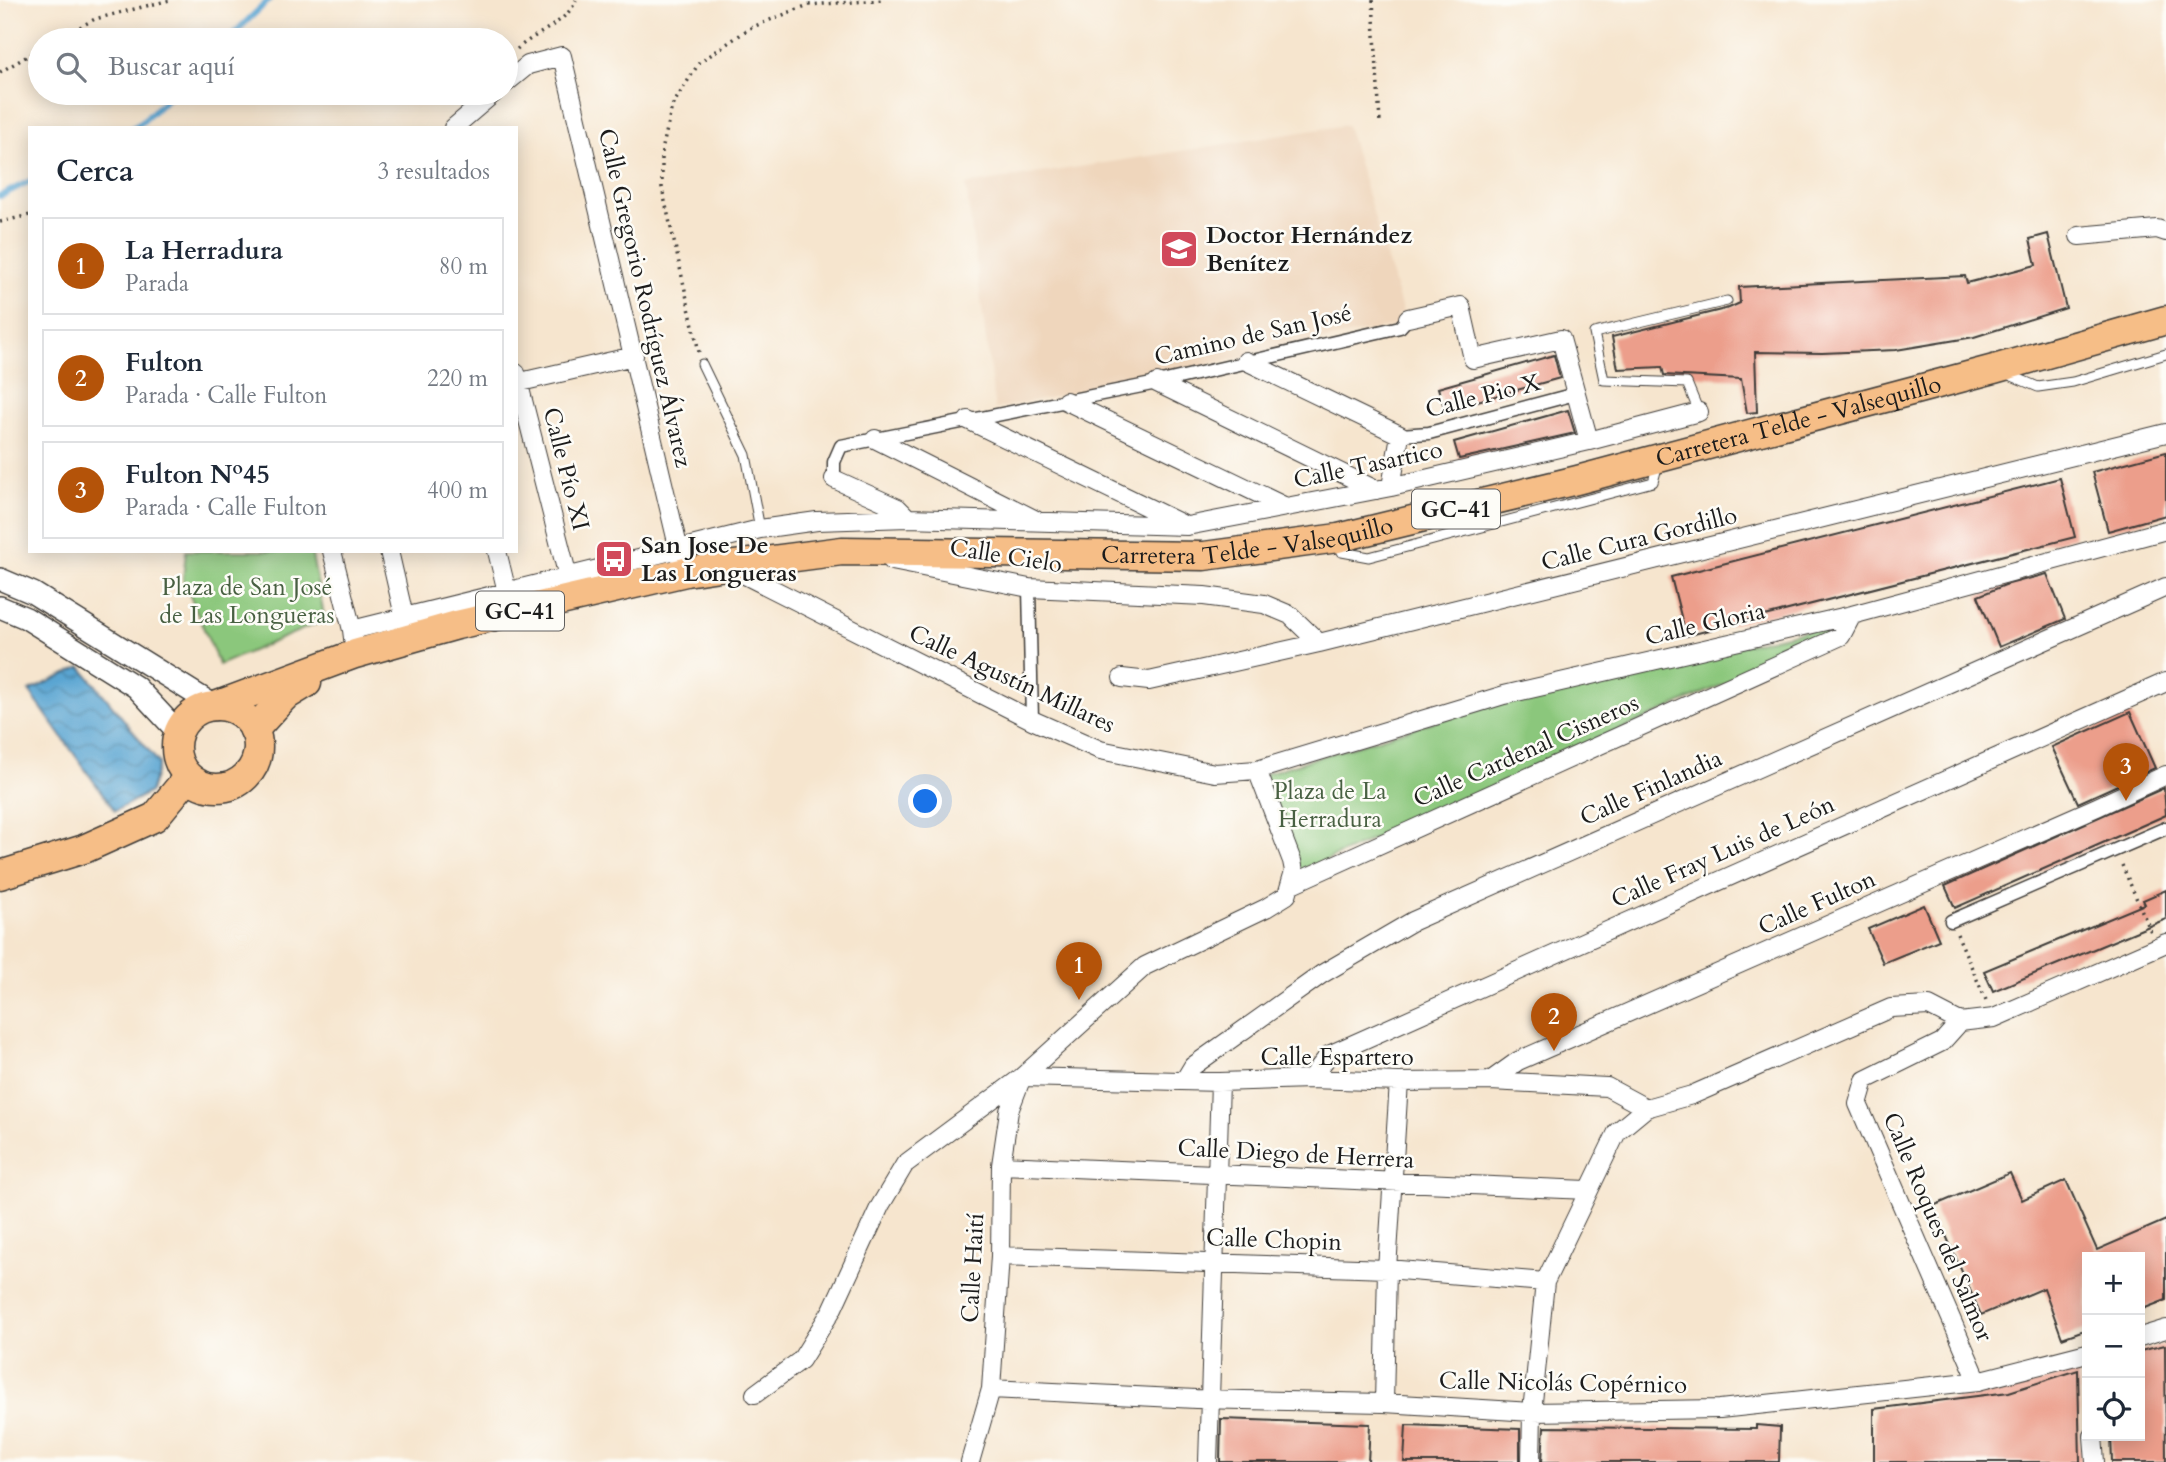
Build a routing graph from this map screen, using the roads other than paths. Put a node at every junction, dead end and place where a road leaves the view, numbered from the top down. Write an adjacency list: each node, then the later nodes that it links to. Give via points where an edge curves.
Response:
1 (518, 73): 10 (street, Calle Gregorio Rodríguez Álvarez, via 528,65 562,56)
2 (483, 105): 3 (street)
3 (468, 121)
4 (2166, 232): 5 (street)
5 (2078, 236)
6 (1727, 301): 19 (lane, via 1594,333 1604,380 1687,383)
7 (1408, 318): 11 (street, Camino de San José, via 1399,327); 17 (street, Camino de San José, via 1461,306 1473,359 1561,339)
8 (2166, 320): 13 (main road, Carretera Telde - Valsequillo / GC-41)
9 (2166, 354): 13 (lane, via 2073,382 2038,387)
10 (634, 356): 14 (street); 37 (street, Calle Gregorio Rodríguez Álvarez)
11 (1246, 362): 15 (street, Camino de San José); 22 (street)
12 (702, 364): 31 (lane, via 746,455)
13 (1994, 369): 33 (main road, Carretera Telde - Valsequillo / GC-41, via 1338,538 1203,556)
14 (518, 380)
15 (1157, 383): 18 (street, Camino de San José); 26 (street)
16 (518, 384): 39 (street, Calle Pío XI)
17 (1575, 394): 22 (street, Calle Pio X, via 1429,433); 24 (street, Camino de San José)
18 (1066, 401): 20 (street, Camino de San José); 27 (street)
19 (1699, 412): 24 (street, Calle Tasartico)
20 (968, 420): 23 (street, Camino de San José); 30 (street)
21 (2166, 433): 48 (street, Calle Cura Gordillo)
22 (1400, 435): 26 (street)
23 (875, 439): 25 (street, Camino de San José, via 841,446 834,462); 29 (street)
24 (1588, 441): 26 (street, Calle Tasartico)
25 (834, 479): 28 (street, via 898,508)
26 (1383, 489): 27 (street, Calle Tasartico)
27 (1286, 507): 30 (street, Calle Tasartico)
28 (908, 518): 29 (street, Calle Tasartico); 31 (street, Calle Tasartico, via 817,521)
29 (1042, 523): 30 (street, Calle Tasartico)
30 (1187, 526)
31 (760, 529): 37 (street, Calle Tasartico)
32 (2166, 530): 46 (street, Calle Gloria)
33 (842, 551): 38 (main road, Carretera Telde - Valsequillo / GC-41); 42 (street, Calle Cielo)
34 (332, 553): 47 (street)
35 (389, 553): 45 (street)
36 (497, 553): 43 (street)
37 (682, 562): 38 (main road, Carretera Telde - Valsequillo / GC-41); 39 (street, Calle Tasartico); 47 (main road, Carretera Telde - Valsequillo / GC-41, via 457,625)
38 (726, 566): 52 (street, Calle Agustín Millares)
39 (568, 576): 43 (street, Calle Tasartico)
40 (0, 579): 51 (street, via 33,593)
41 (2166, 587): 66 (street, Calle Finlandia, via 1413,921 1300,990 1193,1066)
42 (1028, 589): 48 (street, Calle Cielo, via 1204,596 1264,604 1290,615); 52 (street)
43 (507, 592): 45 (street, Calle Tasartico)
44 (0, 607): 54 (street, via 26,618 136,687)
45 (404, 615): 47 (street, Calle Tasartico)
46 (1852, 615): 55 (street, Calle Gloria, via 1504,695); 60 (street, Calle Cardenal Cisneros, via 1842,636)
47 (353, 642): 51 (main road, Carretera Telde - Valsequillo / GC-41); 53 (main road, Carretera Telde - Valsequillo / GC-41, via 284,697)
48 (1319, 643): 49 (street, Calle Cura Gordillo, via 1149,681)
49 (1122, 678)
50 (2166, 682): 65 (street, Calle Fray Luis de León, via 1329,1055)
51 (215, 706): 53 (main road, via 242,715); 54 (main road, GC-41, via 197,711)
52 (1032, 720): 55 (street, Calle Agustín Millares, via 1100,750 1215,772)
53 (254, 730): 57 (main road, via 257,758 243,779 216,788)
54 (178, 732): 57 (main road, via 176,752)
55 (1257, 770): 60 (street, via 1292,861)
56 (2166, 775): 67 (street, Calle Fulton, via 1518,1061)
57 (188, 777): 59 (main road, via 155,817 84,849)
58 (2166, 828): 61 (street)
59 (0, 875)
60 (1292, 884): 64 (street, Calle Cardenal Cisneros, via 1287,895 1265,908 1145,966)
61 (1951, 921)
62 (2162, 945): 63 (street, via 1994,1018)
63 (1960, 1022): 70 (street, via 1930,1006 1891,1008 1692,1095); 82 (street, Calle Roques del Salmor, via 1942,1042 1865,1080 1858,1104)
64 (1022, 1077): 66 (street, Calle Espartero); 71 (street, Calle Haití, via 1009,1111); 84 (street, Calle Cardenal Cisneros, via 905,1164 880,1206 832,1310 801,1360)
65 (1310, 1079): 68 (street, Calle Espartero); 69 (street, Calle Espartero)
66 (1184, 1081): 68 (street, Calle Espartero)
67 (1490, 1081): 69 (street, Calle Espartero); 70 (street, Calle Espartero, via 1607,1087)
68 (1220, 1082): 72 (street)
69 (1399, 1082): 73 (street)
70 (1646, 1108): 74 (street, via 1617,1132)
71 (1001, 1165): 72 (street, Calle Diego de Herrera); 75 (street, Calle Haití)
72 (1218, 1174): 73 (street, Calle Diego de Herrera); 76 (street)
73 (1393, 1183): 74 (street, Calle Diego de Herrera); 77 (street)
74 (1588, 1190): 78 (street)
75 (1000, 1256): 76 (street, Calle Chopin); 83 (street, Calle Haití)
76 (1216, 1262): 77 (street, Calle Chopin); 85 (street)
77 (1387, 1269): 78 (street, Calle Chopin); 86 (street)
78 (1545, 1282): 87 (street)
79 (2166, 1329): 80 (street)
80 (2145, 1336)
81 (2082, 1354): 82 (street, Calle Nicolás Copérnico)
82 (1978, 1381): 87 (street, Calle Nicolás Copérnico, via 1720,1409)
83 (990, 1390): 85 (street, Calle Nicolás Copérnico); 89 (street, Calle Haití)
84 (755, 1394)
85 (1211, 1399): 86 (street, Calle Nicolás Copérnico); 90 (street)
86 (1384, 1403): 87 (street, Calle Nicolás Copérnico)
87 (1532, 1412): 91 (street)
88 (2094, 1441): 92 (street)
89 (970, 1462)
90 (1208, 1462)
91 (1531, 1462)
92 (2095, 1462)

